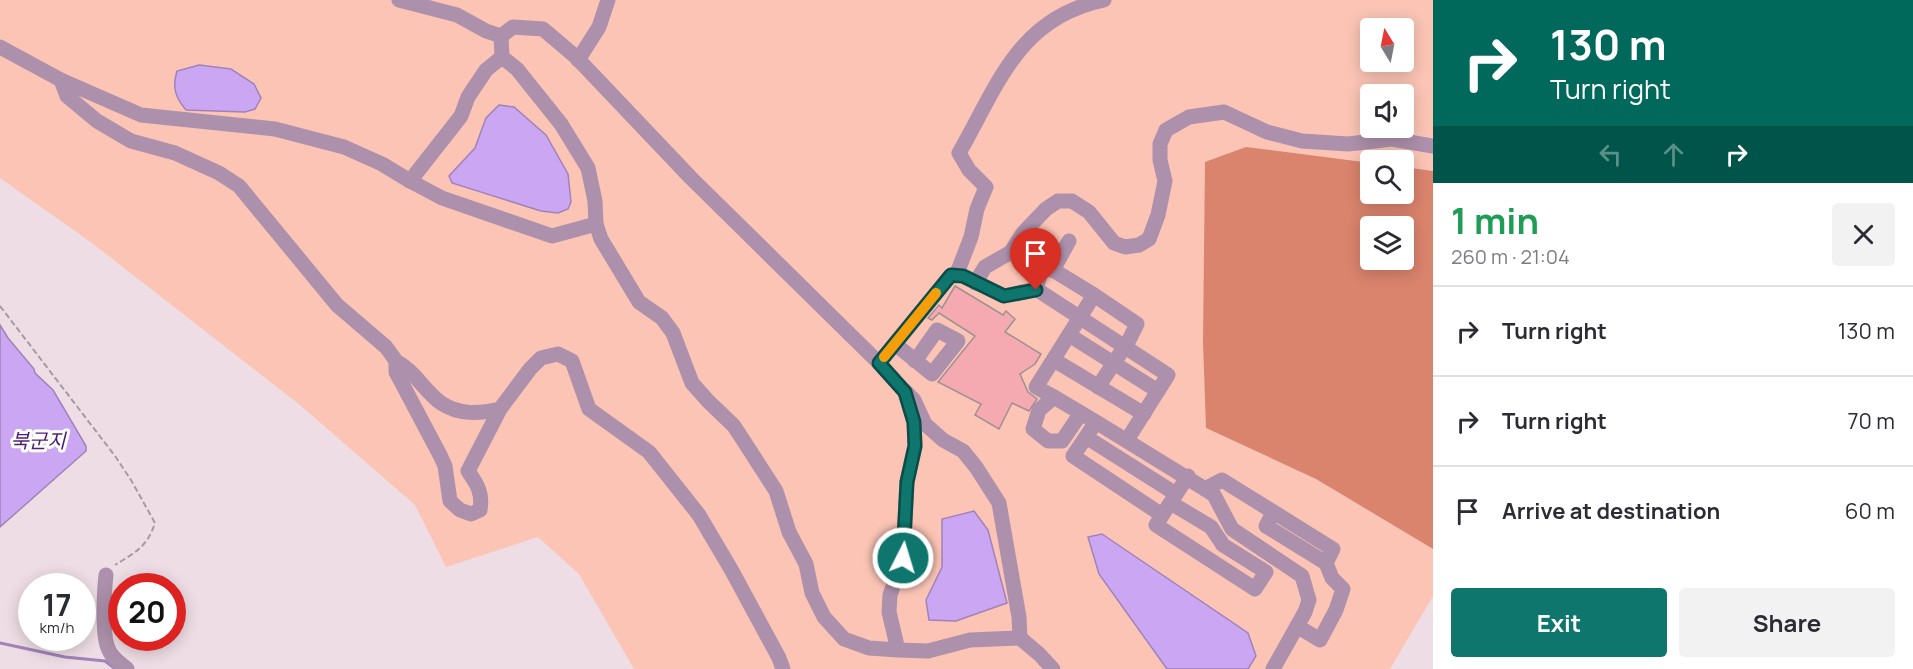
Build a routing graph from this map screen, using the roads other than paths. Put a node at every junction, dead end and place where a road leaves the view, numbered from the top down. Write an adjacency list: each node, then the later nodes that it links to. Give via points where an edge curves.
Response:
1 (399, 0): 4 (street, via 458,15)
2 (608, 0): 7 (street, via 598,27)
3 (1104, 0): 14 (street, via 1081,5 1052,20 1028,41 991,91 959,153 986,187)
4 (501, 36): 6 (street); 7 (street, via 513,27 543,29)
5 (0, 46): 8 (street)
6 (502, 57): 10 (street, via 486,70 461,116); 11 (street, via 517,69 561,124 588,168)
7 (578, 60): 25 (street)
8 (61, 80): 10 (street, via 141,115 275,129 344,147); 23 (street, via 67,96 97,122 131,141 175,153 239,186 336,305 386,347)
9 (1433, 146): 15 (street, via 1392,139 1348,144 1302,141 1267,132 1224,111 1189,117 1166,130 1160,144 1165,181 1149,239 1125,247 1114,243 1089,212 1072,201 1058,201 1023,233 1011,252 985,267)
10 (410, 181): 11 (street, via 442,198 552,236)
11 (596, 224): 45 (street, via 639,302 662,318 673,333 692,383 734,426 776,491 824,617 844,639 869,648)
12 (1069, 241): 13 (street)
13 (1053, 270): 16 (street, via 1042,269); 17 (street)
14 (956, 276): 15 (street); 20 (street, via 951,275)
15 (975, 282): 16 (street, via 1004,296)
16 (1036, 290): 18 (street)
17 (1094, 295): 18 (street); 21 (street, via 1137,324)
18 (1080, 318): 19 (street); 21 (street)
19 (1069, 335): 22 (street); 26 (street)
20 (895, 344): 24 (street); 25 (street)
21 (1125, 347): 26 (street); 29 (street, via 1168,375)
22 (1054, 360): 27 (street); 30 (street, via 1036,387)
23 (396, 361): 31 (street, via 408,368 441,403 466,413); 31 (street, via 396,372 445,466 450,501 471,514 480,510 482,501 479,487 468,471)
24 (915, 361)
25 (879, 363): 28 (street)
26 (1114, 363): 27 (street); 29 (street)
27 (1098, 387): 33 (street)
28 (904, 390): 44 (street, via 914,400 925,424 963,451 999,503); 45 (street, via 914,422 915,446 907,482 903,558 890,595 889,612)
29 (1158, 391): 33 (street)
30 (1054, 397): 32 (street); 37 (street, via 1039,410 1033,429)
31 (500, 409): 47 (street, via 541,358 558,354 572,361 589,408 649,452 699,515)
32 (1081, 413): 34 (street); 37 (street, via 1062,441)
33 (1143, 414): 36 (street)
34 (1096, 422): 35 (street); 36 (street)
35 (1086, 437): 38 (street); 41 (street)
36 (1127, 440): 39 (street)
37 (1048, 441): 38 (street)
38 (1073, 456): 41 (street)
39 (1188, 476): 40 (street); 41 (street)
40 (1205, 489): 43 (street, via 1214,495 1232,529 1302,576 1310,600); 43 (street, via 1222,480 1333,549 1326,563 1332,578 1343,589 1336,610 1320,640)
41 (1170, 504): 41 (street, via 1156,525 1255,589 1266,572 1223,545 1211,527)
42 (106, 575): 46 (street, via 106,642 112,655)
43 (1297, 626): 49 (street)
44 (1020, 638): 45 (street, via 970,640 928,651); 48 (street)
45 (898, 650)
46 (127, 669)
47 (783, 669)
48 (1053, 669)
49 (1273, 669)

